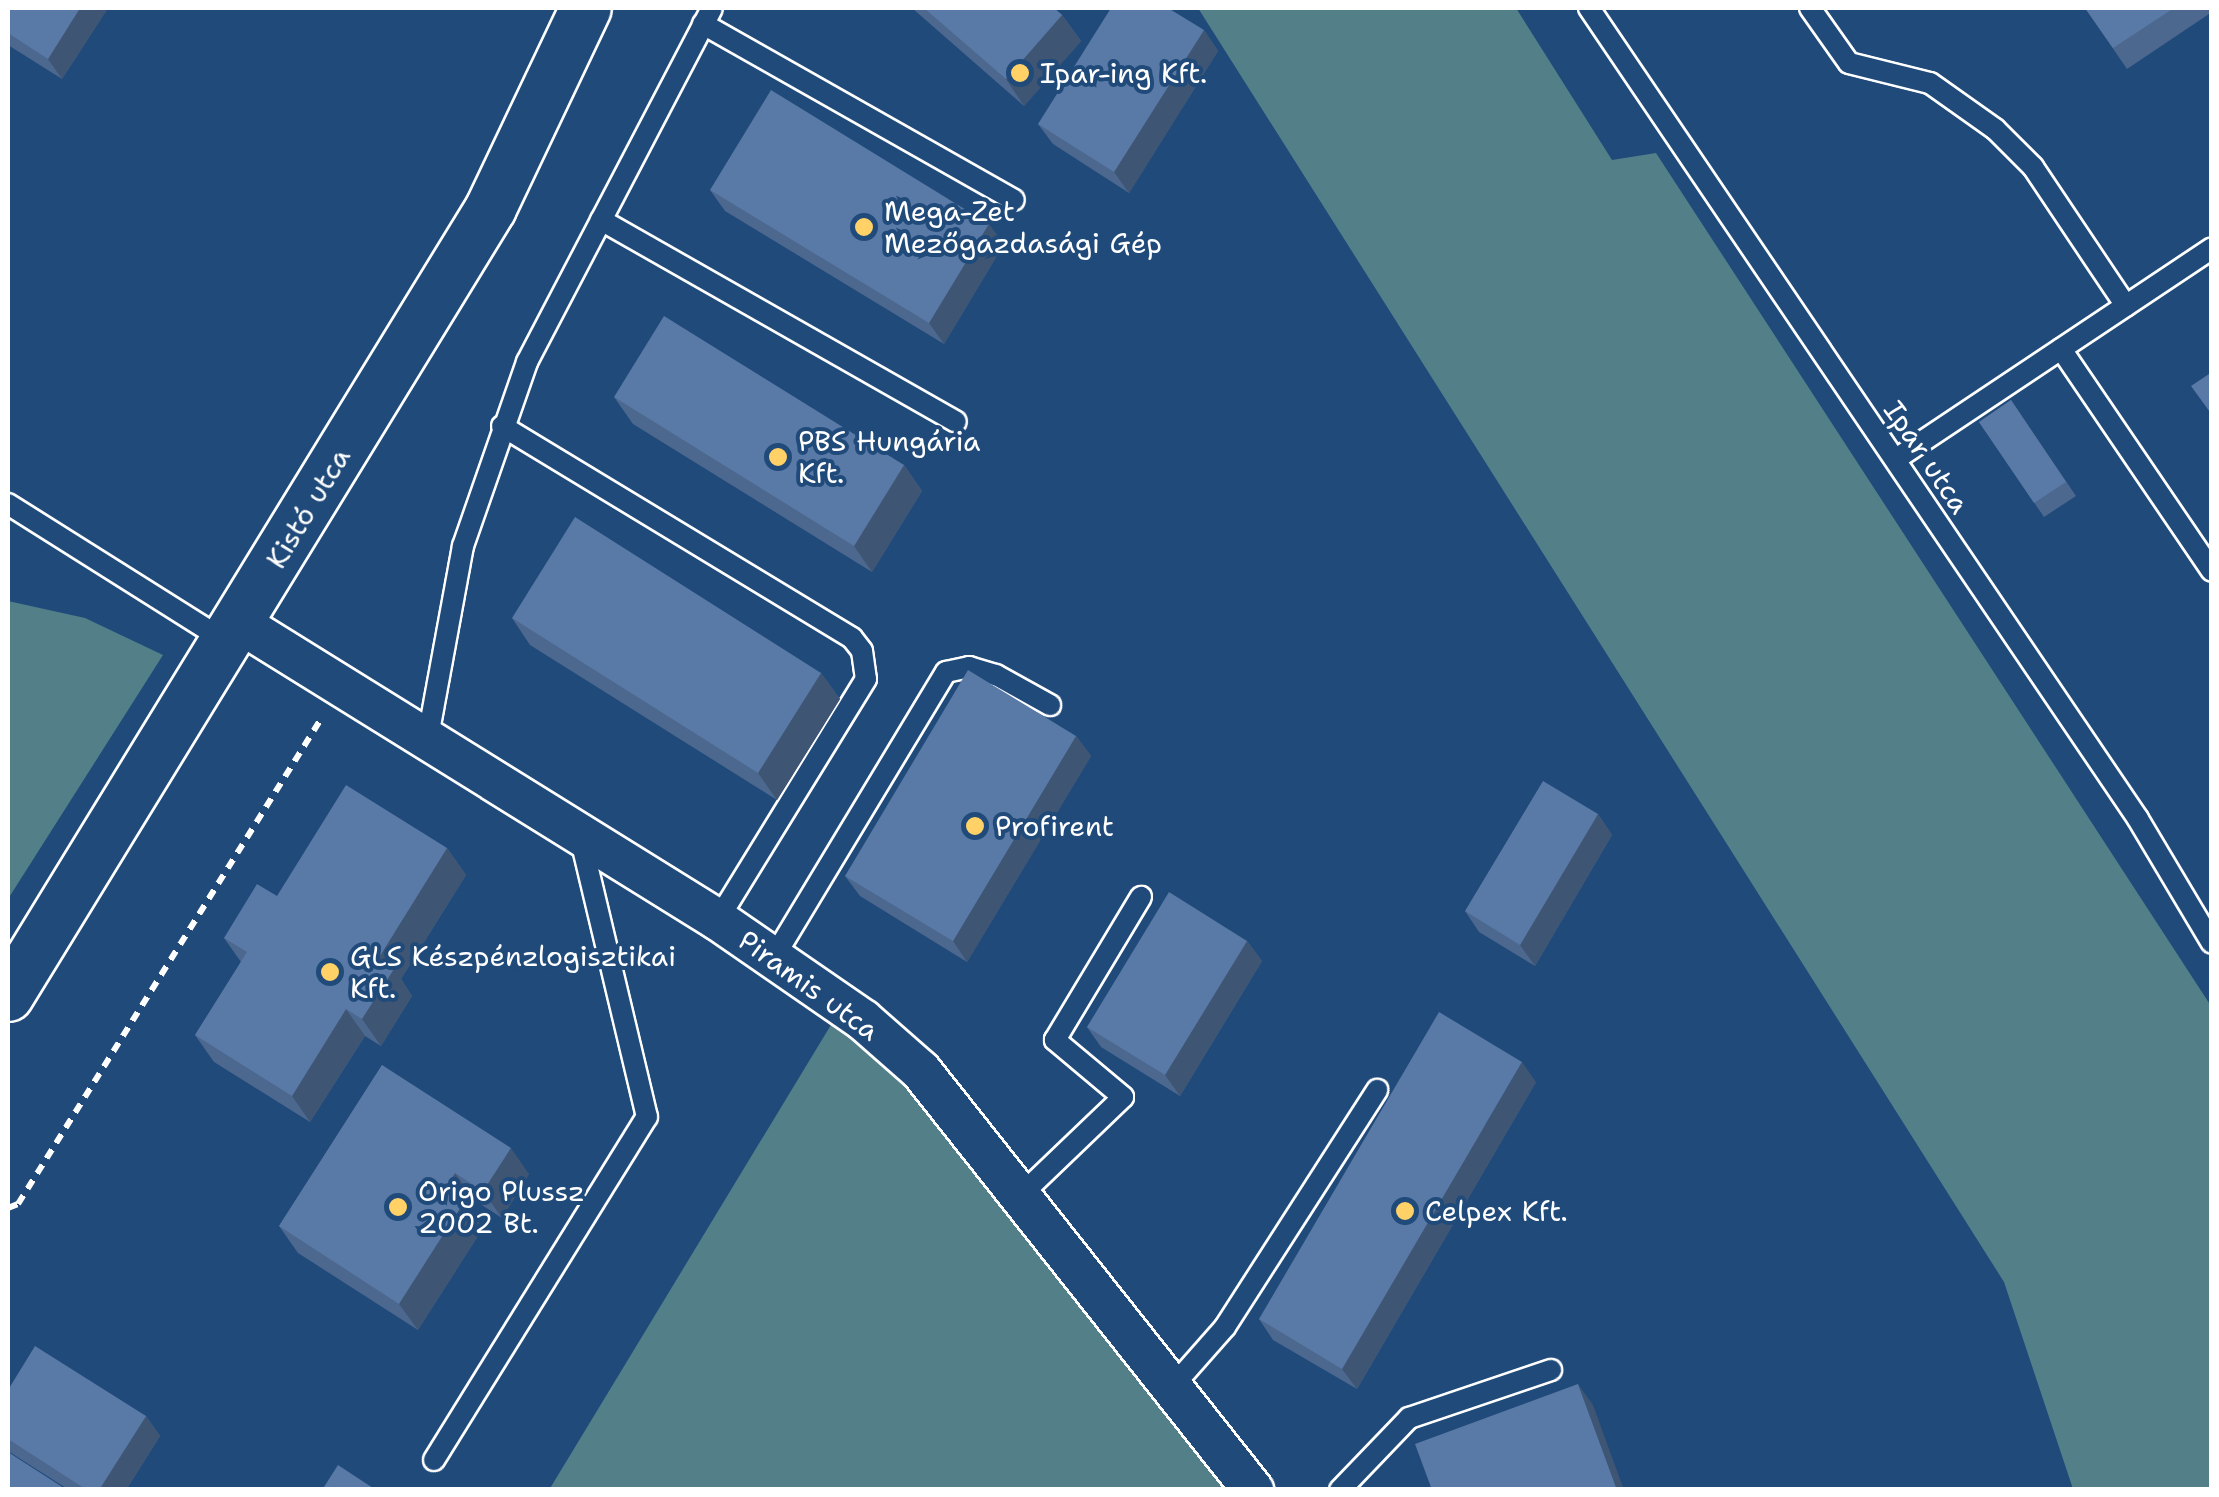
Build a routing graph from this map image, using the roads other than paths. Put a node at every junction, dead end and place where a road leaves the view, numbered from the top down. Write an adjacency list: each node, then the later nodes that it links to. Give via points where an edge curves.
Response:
1 (586, 8): 15 (street, Kistó utca, via 491,208)
2 (1589, 8): 12 (lane, Ipar utca)
3 (1810, 8): 8 (lane, via 1848,63 1930,83 1995,129 2033,167)
4 (707, 16): 5 (lane); 6 (lane)
5 (1014, 200)
6 (600, 220): 10 (lane); 11 (lane, via 526,362)
7 (2212, 248): 8 (lane)
8 (2126, 306): 9 (lane)
9 (2061, 349): 12 (lane); 14 (lane)
10 (956, 422)
11 (502, 426): 17 (lane, via 463,546); 20 (lane, via 852,638 862,651 866,679)
12 (1896, 459): 21 (lane, Ipar utca, via 2138,819)
13 (8, 504): 15 (lane)
14 (2212, 571)
15 (232, 632): 17 (street, Piramis utca); 23 (street, Kistó utca)
16 (1050, 706): 22 (lane, via 996,674 969,667 946,672)
17 (428, 742): 18 (street, Piramis utca)
18 (580, 834): 20 (street, Piramis utca); 28 (lane, via 647,1117)
19 (1141, 897): 25 (lane, via 1056,1040 1123,1097)
20 (718, 920): 22 (street, Piramis utca)
21 (2212, 943)
22 (774, 957): 25 (street, Piramis utca, via 921,1071)
23 (8, 996)
24 (1377, 1090): 27 (lane, via 1225,1326)
25 (1022, 1194): 27 (street, Piramis utca)
26 (1551, 1370): 30 (lane, via 1409,1418)
27 (1172, 1386): 29 (street, Piramis utca)
28 (434, 1460)
29 (1253, 1490)
30 (1340, 1490)

